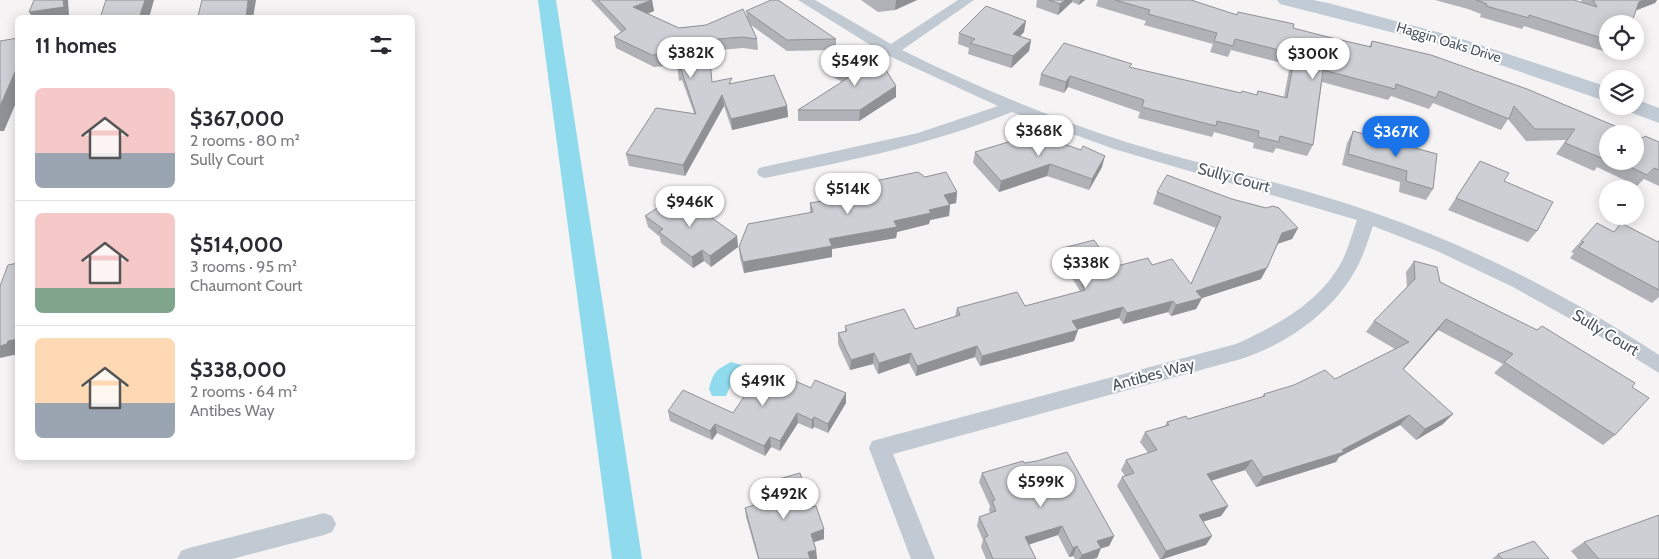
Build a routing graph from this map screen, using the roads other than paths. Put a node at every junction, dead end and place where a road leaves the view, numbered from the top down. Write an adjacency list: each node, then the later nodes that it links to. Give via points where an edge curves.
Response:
1 (805, 0): 4 (street, Sully Court)
2 (967, 0): 4 (street)
3 (1287, 0): 5 (street, Haggin Oaks Drive, via 1448,40)
4 (890, 51): 6 (street, Sully Court)
5 (1599, 92)
6 (1011, 107): 9 (street, via 925,138); 10 (street, Sully Court, via 1132,149 1301,195)
7 (1644, 110): 8 (street)
8 (1659, 116)
9 (765, 172)
10 (1367, 217): 11 (street, Sully Court, via 1520,284); 12 (street, Antibes Way, via 1348,266 1333,289 1309,313 1278,334 1241,351)
11 (1659, 364)
12 (880, 448): 15 (street)
13 (324, 524): 14 (street)
14 (190, 559)
15 (923, 559)

